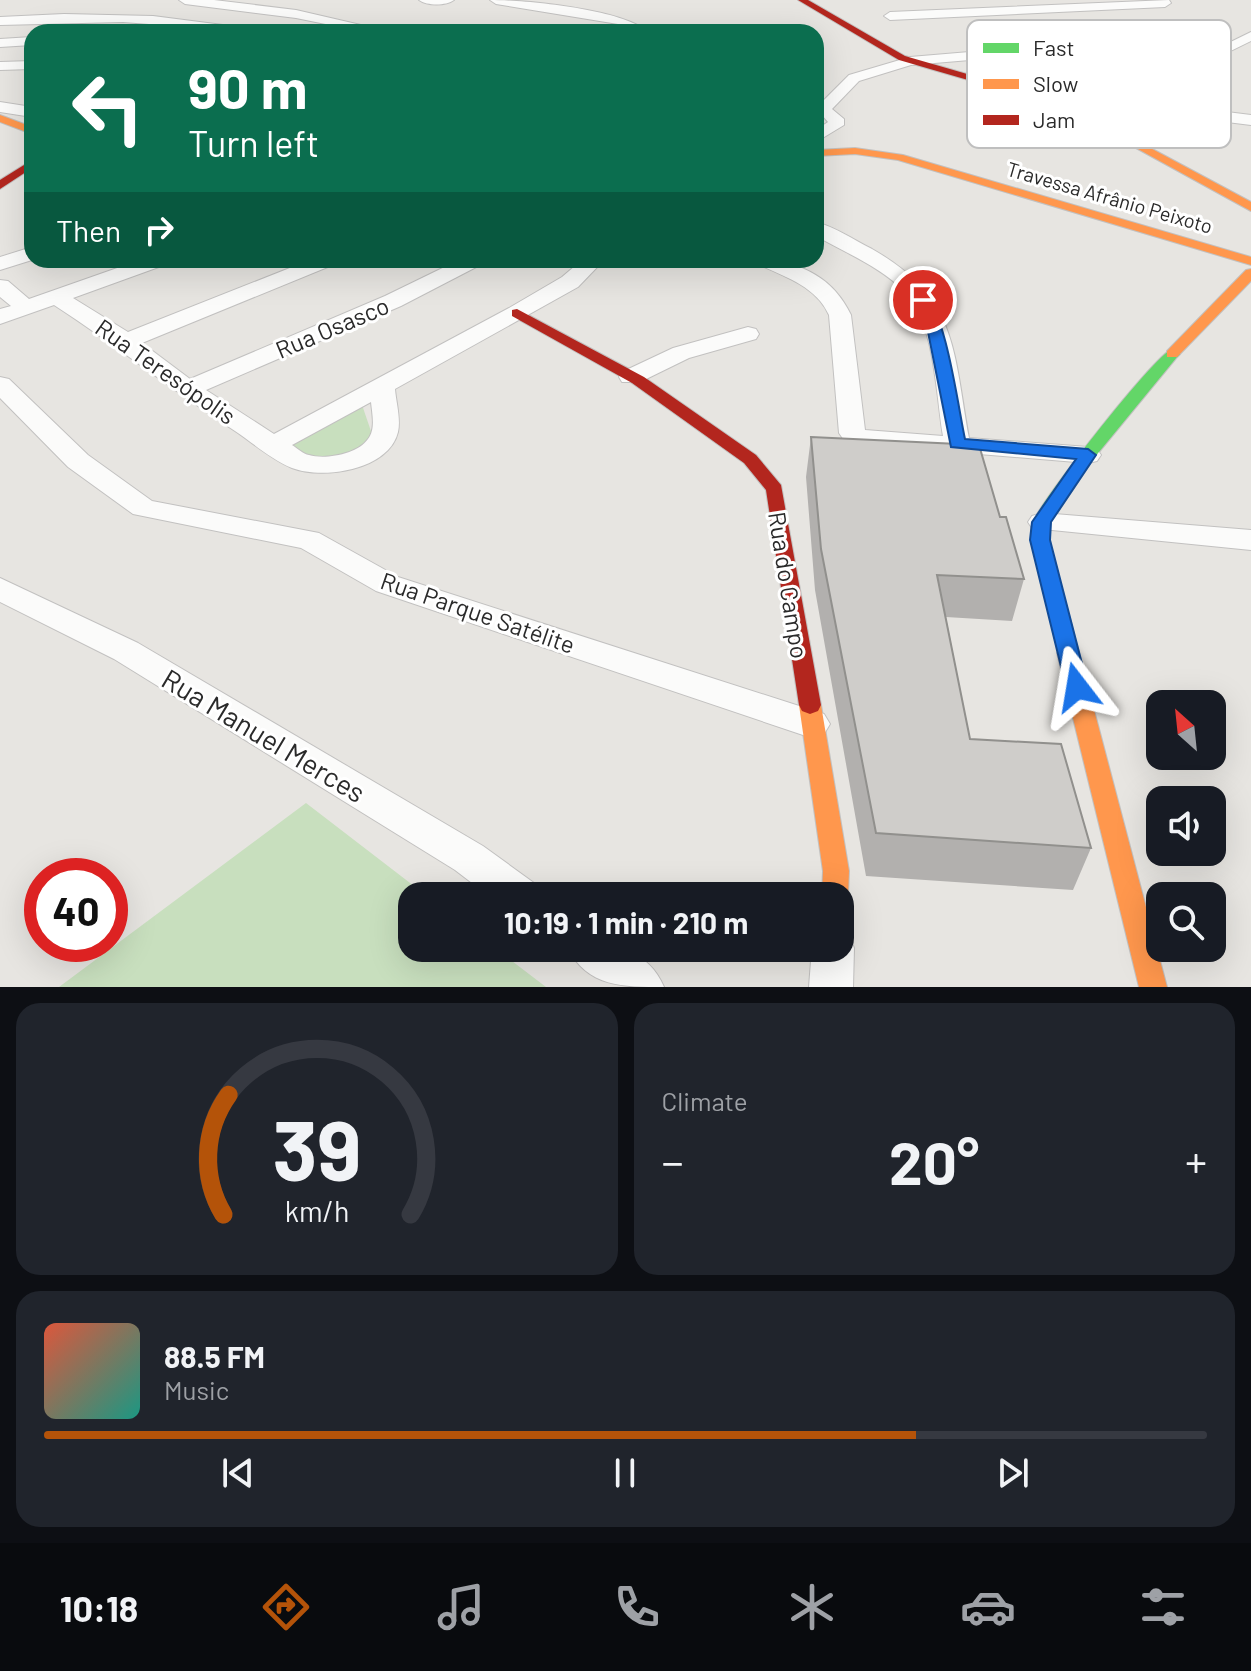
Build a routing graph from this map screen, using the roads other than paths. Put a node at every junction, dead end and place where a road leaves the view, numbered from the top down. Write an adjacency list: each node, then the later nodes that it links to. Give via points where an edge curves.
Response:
1 (185, 0): 8 (street)
2 (425, 0): 3 (street)
3 (448, 0)
4 (496, 0): 16 (street)
5 (802, 0): 19 (street)
6 (880, 3): 19 (street)
7 (1054, 8): 9 (street); 10 (street); 19 (street, via 967,18)
8 (296, 14): 14 (street); 15 (street)
9 (1175, 16): 11 (street)
10 (1060, 20)
11 (1146, 20)
12 (0, 21): 13 (street, via 149,18)
13 (206, 24)
14 (267, 24)
15 (345, 24)
16 (627, 24)
17 (1251, 36): 22 (street)
18 (24, 42): 20 (street)
19 (898, 42): 21 (street); 25 (street); 27 (street)
20 (0, 43)
21 (967, 46)
22 (1231, 47)
23 (24, 65): 24 (street)
24 (0, 66)
25 (967, 70)
26 (0, 107): 29 (street)
27 (824, 108)
28 (824, 110): 34 (street, via 838,122)
29 (24, 111)
30 (0, 118): 33 (street)
31 (1231, 118): 32 (street)
32 (1251, 120)
33 (24, 128)
34 (824, 132)
35 (1144, 148): 39 (street)
36 (824, 153): 42 (street, Travessa Afrânio Peixoto, via 899,157)
37 (24, 168): 38 (street)
38 (0, 185)
39 (1251, 206)
40 (824, 233): 61 (street, via 904,280 923,300 934,327)
41 (24, 256): 43 (street)
42 (1251, 261)
43 (0, 264)
44 (139, 268): 51 (street)
45 (308, 268): 56 (street)
46 (459, 268): 60 (street, Rua Osasco)
47 (585, 268): 53 (street)
48 (782, 268): 61 (street, via 820,286 834,299 855,437)
49 (1251, 273): 63 (street, via 1160,365)
50 (0, 286): 52 (street)
51 (59, 299): 52 (street); 56 (street, Rua Teresópolis)
52 (28, 309): 54 (street)
53 (517, 313): 57 (street, Rua do Campo); 59 (street)
54 (0, 317)
55 (748, 334): 57 (street, via 681,353)
56 (126, 341): 60 (street, Rua Teresópolis)
57 (631, 377): 67 (street, Rua do Campo, via 750,459 775,489)
58 (0, 384): 67 (street, Rua Parque Satélite, via 78,461 143,508 309,540 387,584)
59 (382, 386): 62 (street); 62 (street, Rua Teresópolis, via 385,433 369,452 317,464 300,462)
60 (187, 389): 62 (street, Rua Teresópolis)
61 (957, 444): 63 (street)
62 (273, 445)
63 (1088, 455): 64 (street)
64 (1042, 522): 65 (street); 74 (street, via 1040,540)
65 (1251, 540)
66 (0, 589): 68 (street, Rua Manuel Merces, via 126,651)
67 (812, 724): 69 (street, Rua do Campo)
68 (501, 882)
69 (836, 882)
70 (608, 962): 72 (street)
71 (832, 962): 73 (street)
72 (642, 987)
73 (831, 987)
74 (1153, 987)

